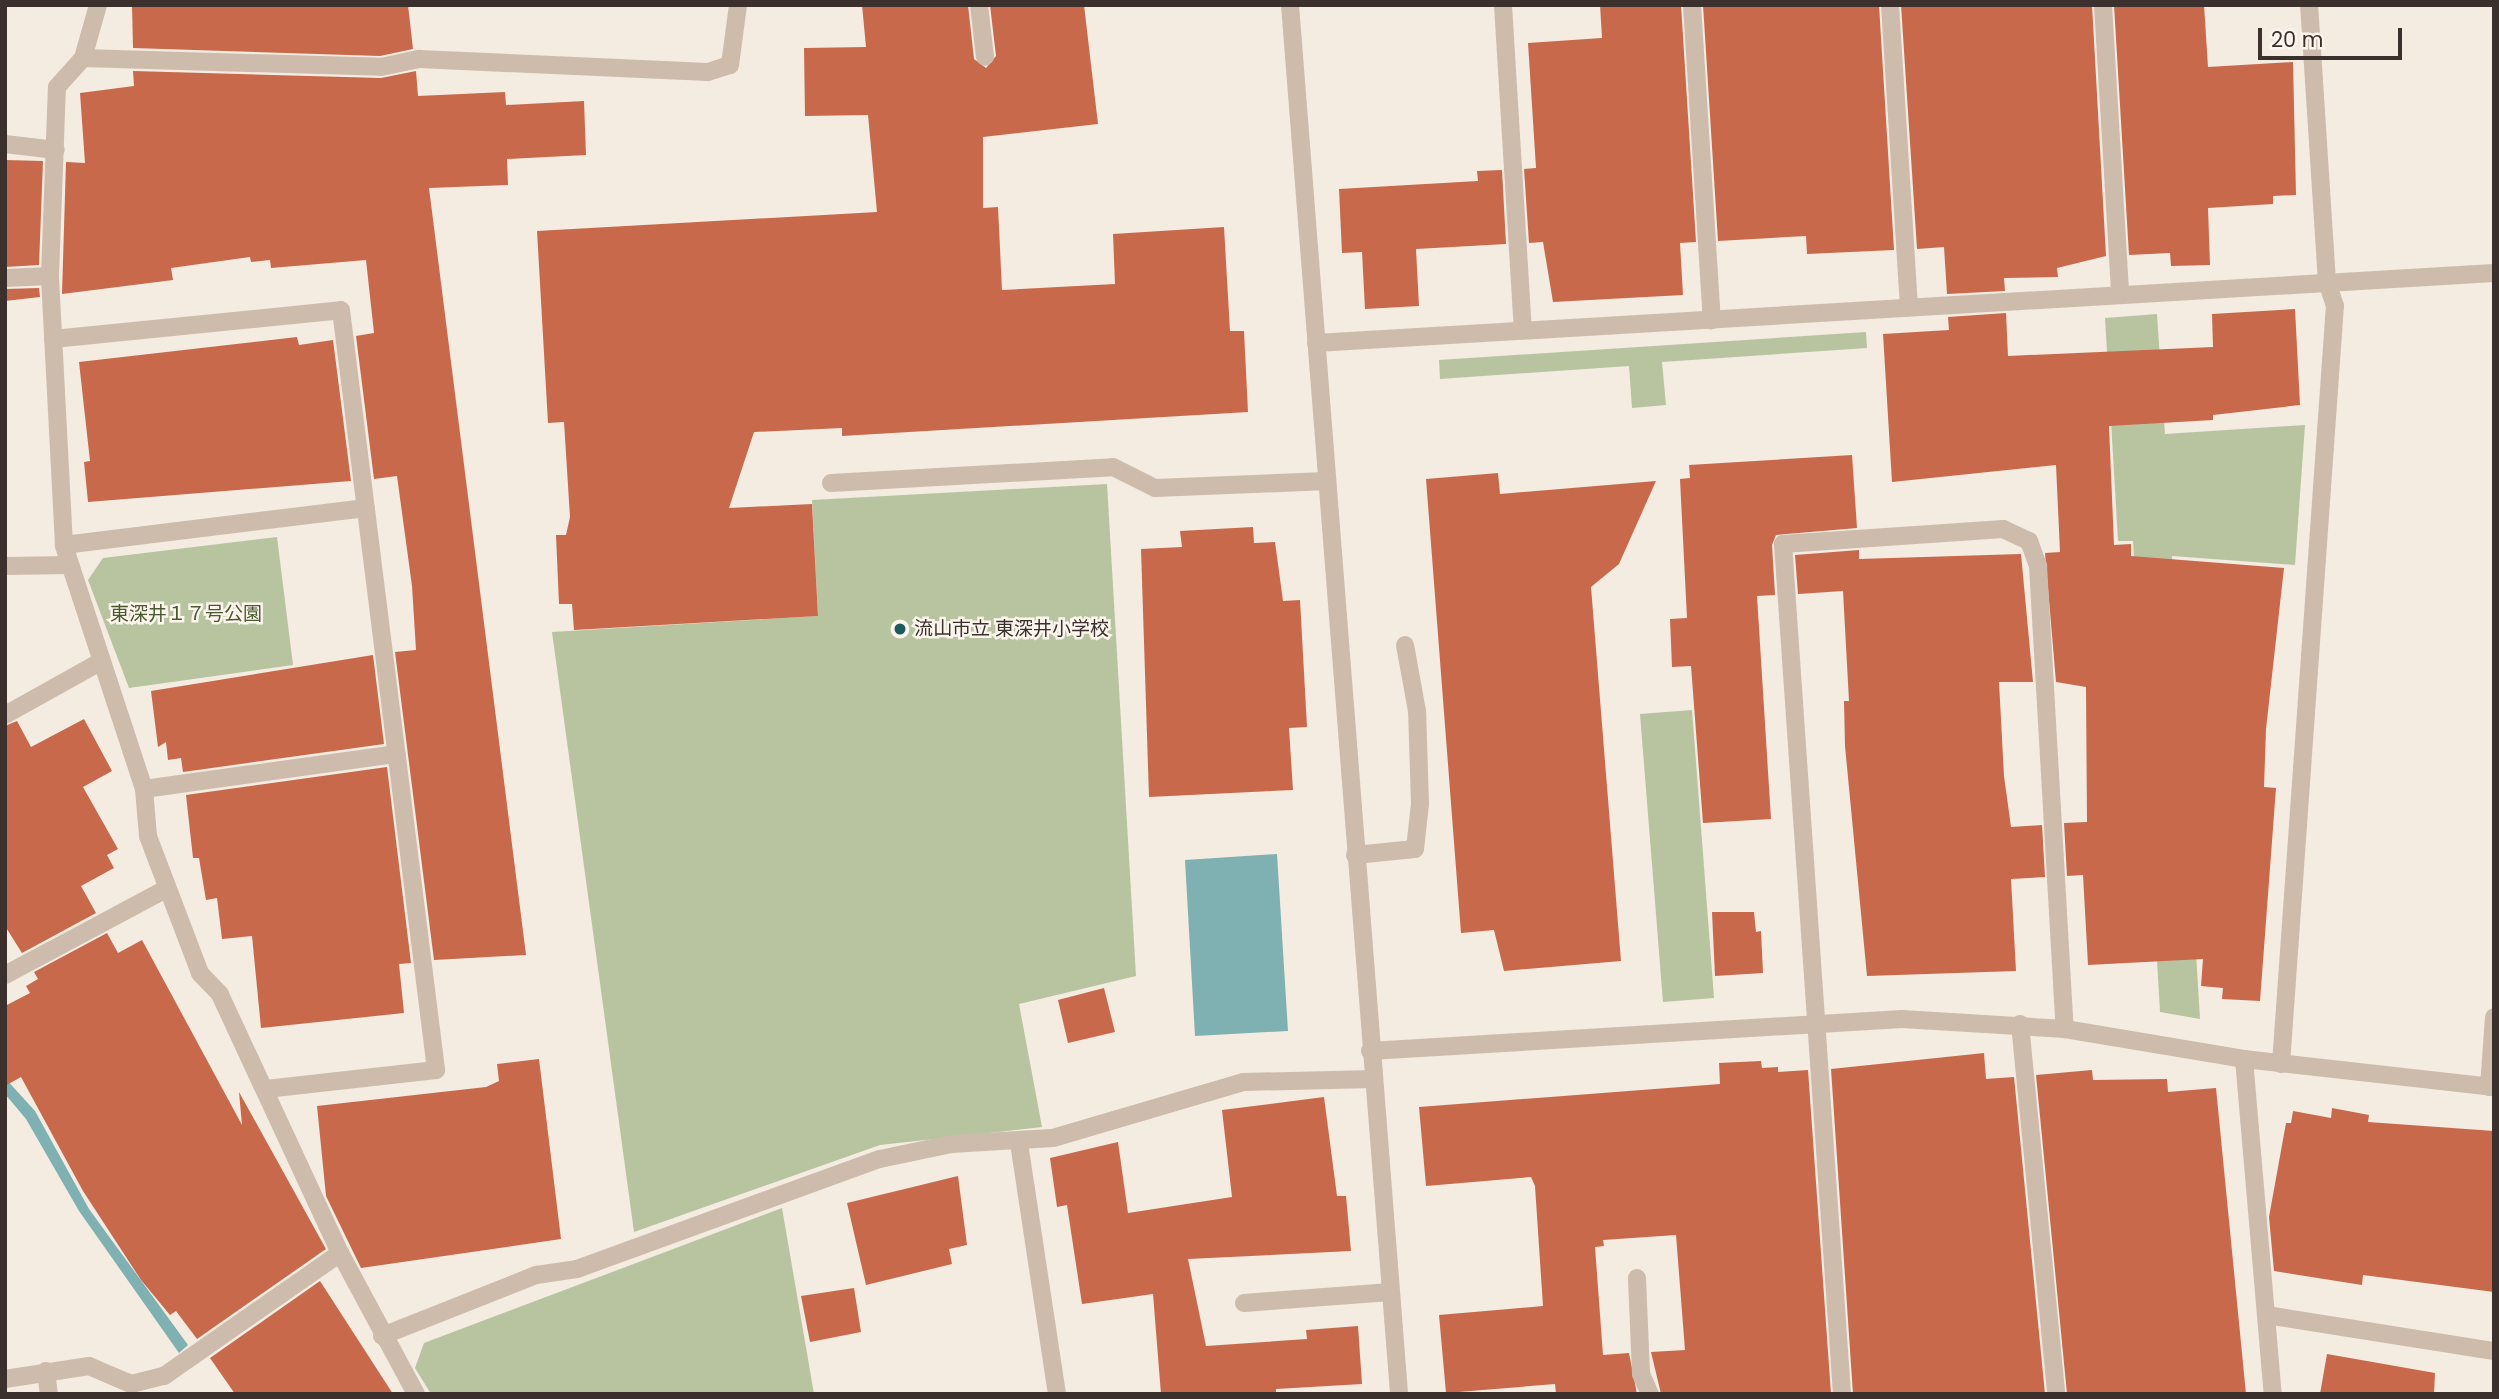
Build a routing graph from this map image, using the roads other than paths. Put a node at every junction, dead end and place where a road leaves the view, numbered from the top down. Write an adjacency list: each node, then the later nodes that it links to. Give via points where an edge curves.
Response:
1 (98, 5): 11 (street)
2 (738, 5): 11 (street, via 730,65 708,72 419,59 381,67)
3 (979, 5): 10 (street)
4 (1290, 5): 23 (street)
5 (1503, 5): 21 (street)
6 (1692, 5): 20 (street)
7 (1890, 5): 19 (street)
8 (2103, 5): 18 (street)
9 (2309, 5): 17 (street)
10 (985, 57)
11 (83, 58): 13 (street, via 57,87)
12 (5, 144): 13 (street)
13 (56, 150): 15 (street)
14 (2494, 273): 17 (street)
15 (50, 276): 16 (street); 22 (street)
16 (5, 278)
17 (2327, 282): 18 (street); 44 (street, via 2335,306)
18 (2120, 293): 19 (street)
19 (1909, 307): 20 (street)
20 (1712, 320): 21 (street)
21 (1523, 330): 23 (street)
22 (53, 339): 26 (street, via 341,310); 27 (street)
23 (1316, 342): 24 (street)
24 (1327, 481): 25 (street, via 1154,488 1113,467); 35 (street)
25 (831, 483)
26 (366, 508): 27 (street); 33 (street)
27 (64, 545): 28 (street)
28 (70, 565): 29 (street); 31 (street)
29 (5, 566)
30 (1405, 645): 35 (street, via 1417,712 1420,804 1415,849)
31 (99, 663): 32 (street); 34 (street)
32 (5, 715)
33 (397, 754): 34 (street); 47 (street, via 436,1070)
34 (144, 789): 36 (street, via 148,836)
35 (1355, 855): 42 (street)
36 (166, 889): 37 (street); 47 (street, via 200,972 220,994)
37 (5, 975)
38 (2494, 1017): 46 (street)
39 (1813, 1022): 40 (street, via 1902,1018); 41 (street, via 1783,544 2003,529 2029,541 2038,566); 42 (street); 63 (street)
40 (2020, 1024): 41 (street); 64 (street)
41 (2065, 1029): 43 (street)
42 (1370, 1051): 45 (street)
43 (2244, 1059): 44 (street); 53 (street)
44 (2281, 1064): 46 (street)
45 (1373, 1079): 48 (street, via 1243,1082 1053,1138); 51 (street)
46 (2491, 1087)
47 (266, 1089): 49 (street)
48 (1019, 1143): 54 (street, via 951,1144 880,1159 578,1269 536,1275); 60 (street)
49 (340, 1254): 54 (street); 56 (street, via 164,1376 131,1384 89,1366)
50 (1637, 1278): 62 (street, via 1641,1374)
51 (1391, 1292): 52 (street); 61 (street)
52 (1244, 1303)
53 (2266, 1315): 55 (street); 65 (street)
54 (382, 1336): 59 (street)
55 (2494, 1351)
56 (46, 1371): 57 (street); 58 (street)
57 (5, 1379)
58 (49, 1394)
59 (416, 1394)
60 (1057, 1394)
61 (1399, 1394)
62 (1650, 1394)
63 (1842, 1394)
64 (2056, 1394)
65 (2273, 1394)

